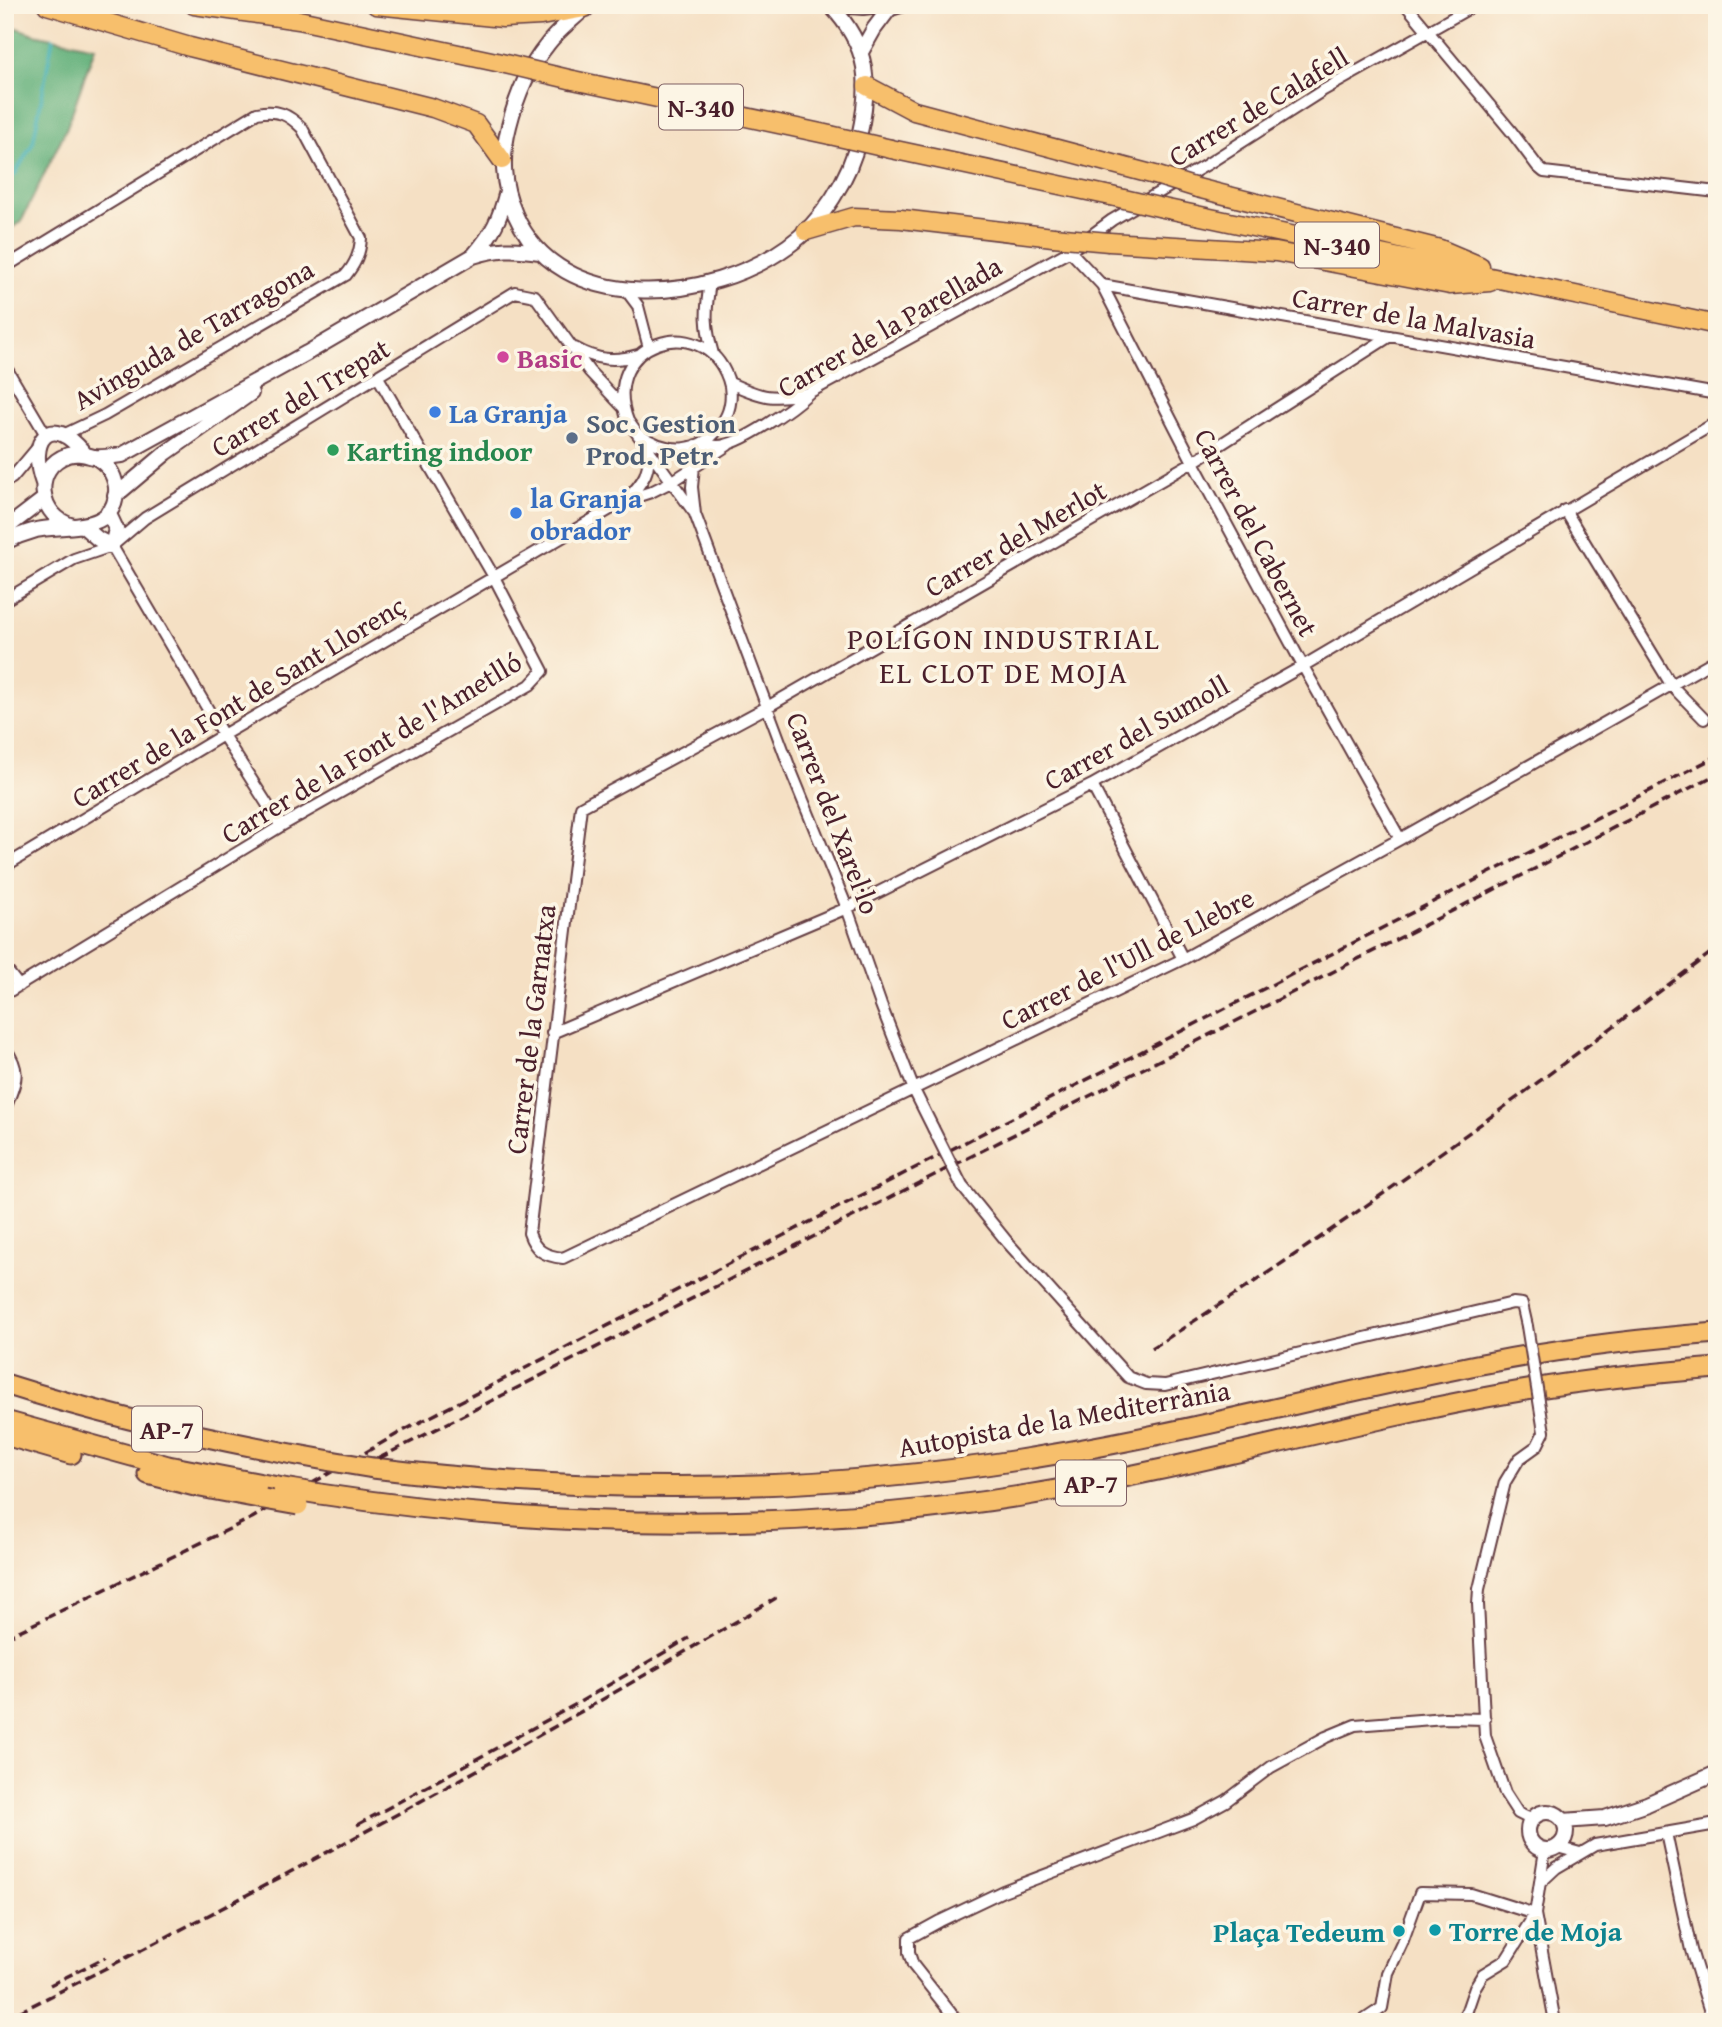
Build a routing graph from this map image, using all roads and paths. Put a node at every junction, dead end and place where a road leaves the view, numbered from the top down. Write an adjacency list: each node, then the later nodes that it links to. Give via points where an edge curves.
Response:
1 (47, 5): 15 (highway, via 190,47 433,108 475,124)
2 (194, 5): 23 (highway, N-340, bridge, via 299,20 1255,229)
3 (376, 5): 9 (highway, via 503,18)
4 (830, 5): 13 (street)
5 (839, 5): 10 (street)
6 (907, 5): 11 (street)
7 (1406, 5): 12 (street)
8 (1475, 5): 12 (street, Carrer de Calafell)
9 (587, 6): 15 (street, via 546,45 531,71 511,119)
10 (865, 6): 11 (street)
11 (886, 7): 13 (street)
12 (1429, 33): 17 (street, via 1544,172); 19 (street, Carrer de Calafell, via 1322,91 1112,220)
13 (862, 52): 14 (street)
14 (867, 86): 18 (street, via 857,145 847,169 830,201); 23 (highway, bridge, via 914,111 1440,249)
15 (502, 160): 16 (street)
16 (507, 191): 20 (street, via 520,226); 21 (street, via 491,236)
17 (1717, 192)
18 (806, 230): 23 (highway, bridge, via 854,217 901,219 1109,242 1276,252 1450,285); 24 (street, via 771,257)
19 (1070, 251): 25 (street, Carrer del Cabernet); 37 (street, Carrer de la Parellada)
20 (540, 253): 21 (street, via 496,249); 26 (street, via 579,278)
21 (473, 256): 31 (street)
22 (5, 267): 42 (street, Avinguda de Tarragona, via 257,113 276,111 290,115 302,128 361,239 360,251 346,275)
23 (1512, 280): 27 (highway, N-340)
24 (710, 283): 26 (street); 32 (street, via 705,315)
25 (1102, 285): 28 (street, Carrer de la Malvasia); 48 (street, Carrer del Cabernet)
26 (626, 290): 30 (street, via 638,306)
27 (1717, 326)
28 (1390, 336): 38 (street, Carrer de la Malvasia); 48 (street, Carrer del Merlot)
29 (570, 344): 33 (street, via 607,360); 35 (street, Carrer del Trepat, via 535,296 515,292); 39 (street)
30 (649, 348): 32 (street, via 682,340); 33 (street)
31 (307, 353): 47 (street, via 121,455); 53 (street, via 166,453)
32 (713, 354): 36 (street)
33 (638, 355): 39 (street, via 624,379)
34 (5, 366): 43 (street)
35 (378, 377): 62 (street, Carrer del Trepat, via 145,518); 63 (street, Carrer de la Font de l'Ametlló)
36 (730, 383): 37 (street, via 778,399); 45 (street, via 726,418)
37 (810, 392): 44 (street, Carrer de la Parellada, via 795,406)
38 (1717, 394)
39 (623, 407): 41 (street)
40 (1717, 422): 56 (street, Carrer del Sumoll)
41 (638, 433): 45 (street, via 666,448); 46 (street)
42 (64, 435): 43 (street, via 56,433); 47 (street)
43 (42, 441): 51 (street); 52 (street, via 37,466)
44 (732, 442): 45 (street, Carrer de la Parellada); 49 (street, Carrer de la Parellada)
45 (699, 444): 49 (street)
46 (647, 445): 50 (street); 55 (street, Carrer de la Parellada, via 650,458 645,477)
47 (89, 455): 52 (street, via 73,454 58,460); 53 (street, via 112,473)
48 (1193, 462): 66 (street, Carrer del Cabernet); 68 (street, Carrer del Merlot)
49 (692, 468): 50 (street, Carrer de la Parellada); 58 (street)
50 (673, 481): 55 (street, Carrer de la Parellada); 58 (street)
51 (5, 482)
52 (43, 483): 54 (street)
53 (115, 496): 57 (street)
54 (44, 499): 59 (street, via 54,517); 60 (street)
55 (626, 500): 63 (street, Carrer de la Parellada)
56 (1565, 510): 66 (street, Carrer del Sumoll); 67 (street)
57 (108, 512): 59 (street, via 97,522); 62 (street, via 116,529)
58 (695, 514): 68 (street, Carrer del Xarel·lo)
59 (78, 526): 61 (street, via 35,530); 62 (street)
60 (5, 529)
61 (5, 542)
62 (112, 546): 64 (street, via 74,559); 70 (street)
63 (494, 577): 70 (street, Carrer de la Font de Sant Llorenç); 73 (street, Carrer de la Font de l'Ametlló, via 543,671 530,685)
64 (5, 600)
65 (1717, 659): 67 (street, Carrer de l'Ull de Llebre)
66 (1303, 666): 71 (street, Carrer del Sumoll); 74 (street, Carrer del Cabernet)
67 (1672, 686): 69 (street); 74 (street, Carrer de l'Ull de Llebre)
68 (769, 706): 72 (street, Carrer del Merlot); 76 (street, Carrer del Xarel·lo)
69 (1704, 719)
70 (223, 735): 73 (street); 75 (street, Carrer de la Font de Sant Llorenç)
71 (1091, 785): 76 (street, Carrer del Sumoll); 77 (street)
72 (581, 807): 81 (street, Carrer de la Garnatxa)
73 (281, 826): 79 (street, Carrer de la Font de l'Ametlló)
74 (1400, 839): 77 (street, Carrer de l'Ull de Llebre)
75 (5, 866)
76 (846, 908): 81 (street, Carrer del Sumoll); 83 (street, Carrer del Xarel·lo)
77 (1183, 960): 83 (street, Carrer de l'Ull de Llebre)
78 (5, 968): 79 (street)
79 (19, 986): 80 (street, Carrer de la Font de l'Ametlló)
80 (5, 994)
81 (552, 1033): 85 (street, Carrer de la Garnatxa, via 529,1233)
82 (5, 1048): 84 (street, via 18,1072)
83 (914, 1090): 85 (street, Carrer de l'Ull de Llebre, via 563,1258); 92 (street, Carrer del Xarel·lo, bridge, via 962,1186 1128,1377 1146,1384 1165,1385 1521,1304 1544,1432 1505,1482 1479,1589)
84 (5, 1109)
85 (540, 1253)
86 (1717, 1332): 88 (highway, Autopista de la Mediterrània / AP-7, bridge, via 1524,1356 1000,1463 899,1476 723,1488 521,1483 373,1468 177,1432)
87 (1717, 1368): 91 (highway, AP-7, via 1527,1390 1117,1479 909,1510 709,1523 544,1519)
88 (5, 1384)
89 (5, 1421): 91 (highway, AP-7, bridge, via 168,1466)
90 (5, 1435): 91 (highway, bridge, via 195,1486 264,1499 298,1505)
91 (389, 1504)
92 (1485, 1719): 94 (street, via 1485,1736 1504,1793 1518,1813); 102 (street, via 1355,1725 1271,1767 1193,1819 1003,1891 909,1938 914,1965)
93 (1717, 1773): 95 (street, via 1605,1818)
94 (1532, 1821): 95 (street, via 1548,1812); 98 (street, via 1529,1837 1535,1846)
95 (1563, 1821): 98 (street, via 1565,1838)
96 (1717, 1824): 97 (street)
97 (1666, 1833): 99 (street, via 1604,1842); 106 (street, via 1691,1950)
98 (1552, 1849): 99 (street); 100 (street)
99 (1580, 1853): 100 (street)
100 (1541, 1882): 101 (street)
101 (1535, 1914): 103 (street, via 1471,1894 1420,1893 1388,1973 1382,2008); 104 (street, via 1506,1960 1483,1974); 105 (street)
102 (958, 2022)
103 (1362, 2022)
104 (1463, 2022)
105 (1556, 2022)
106 (1713, 2022)

